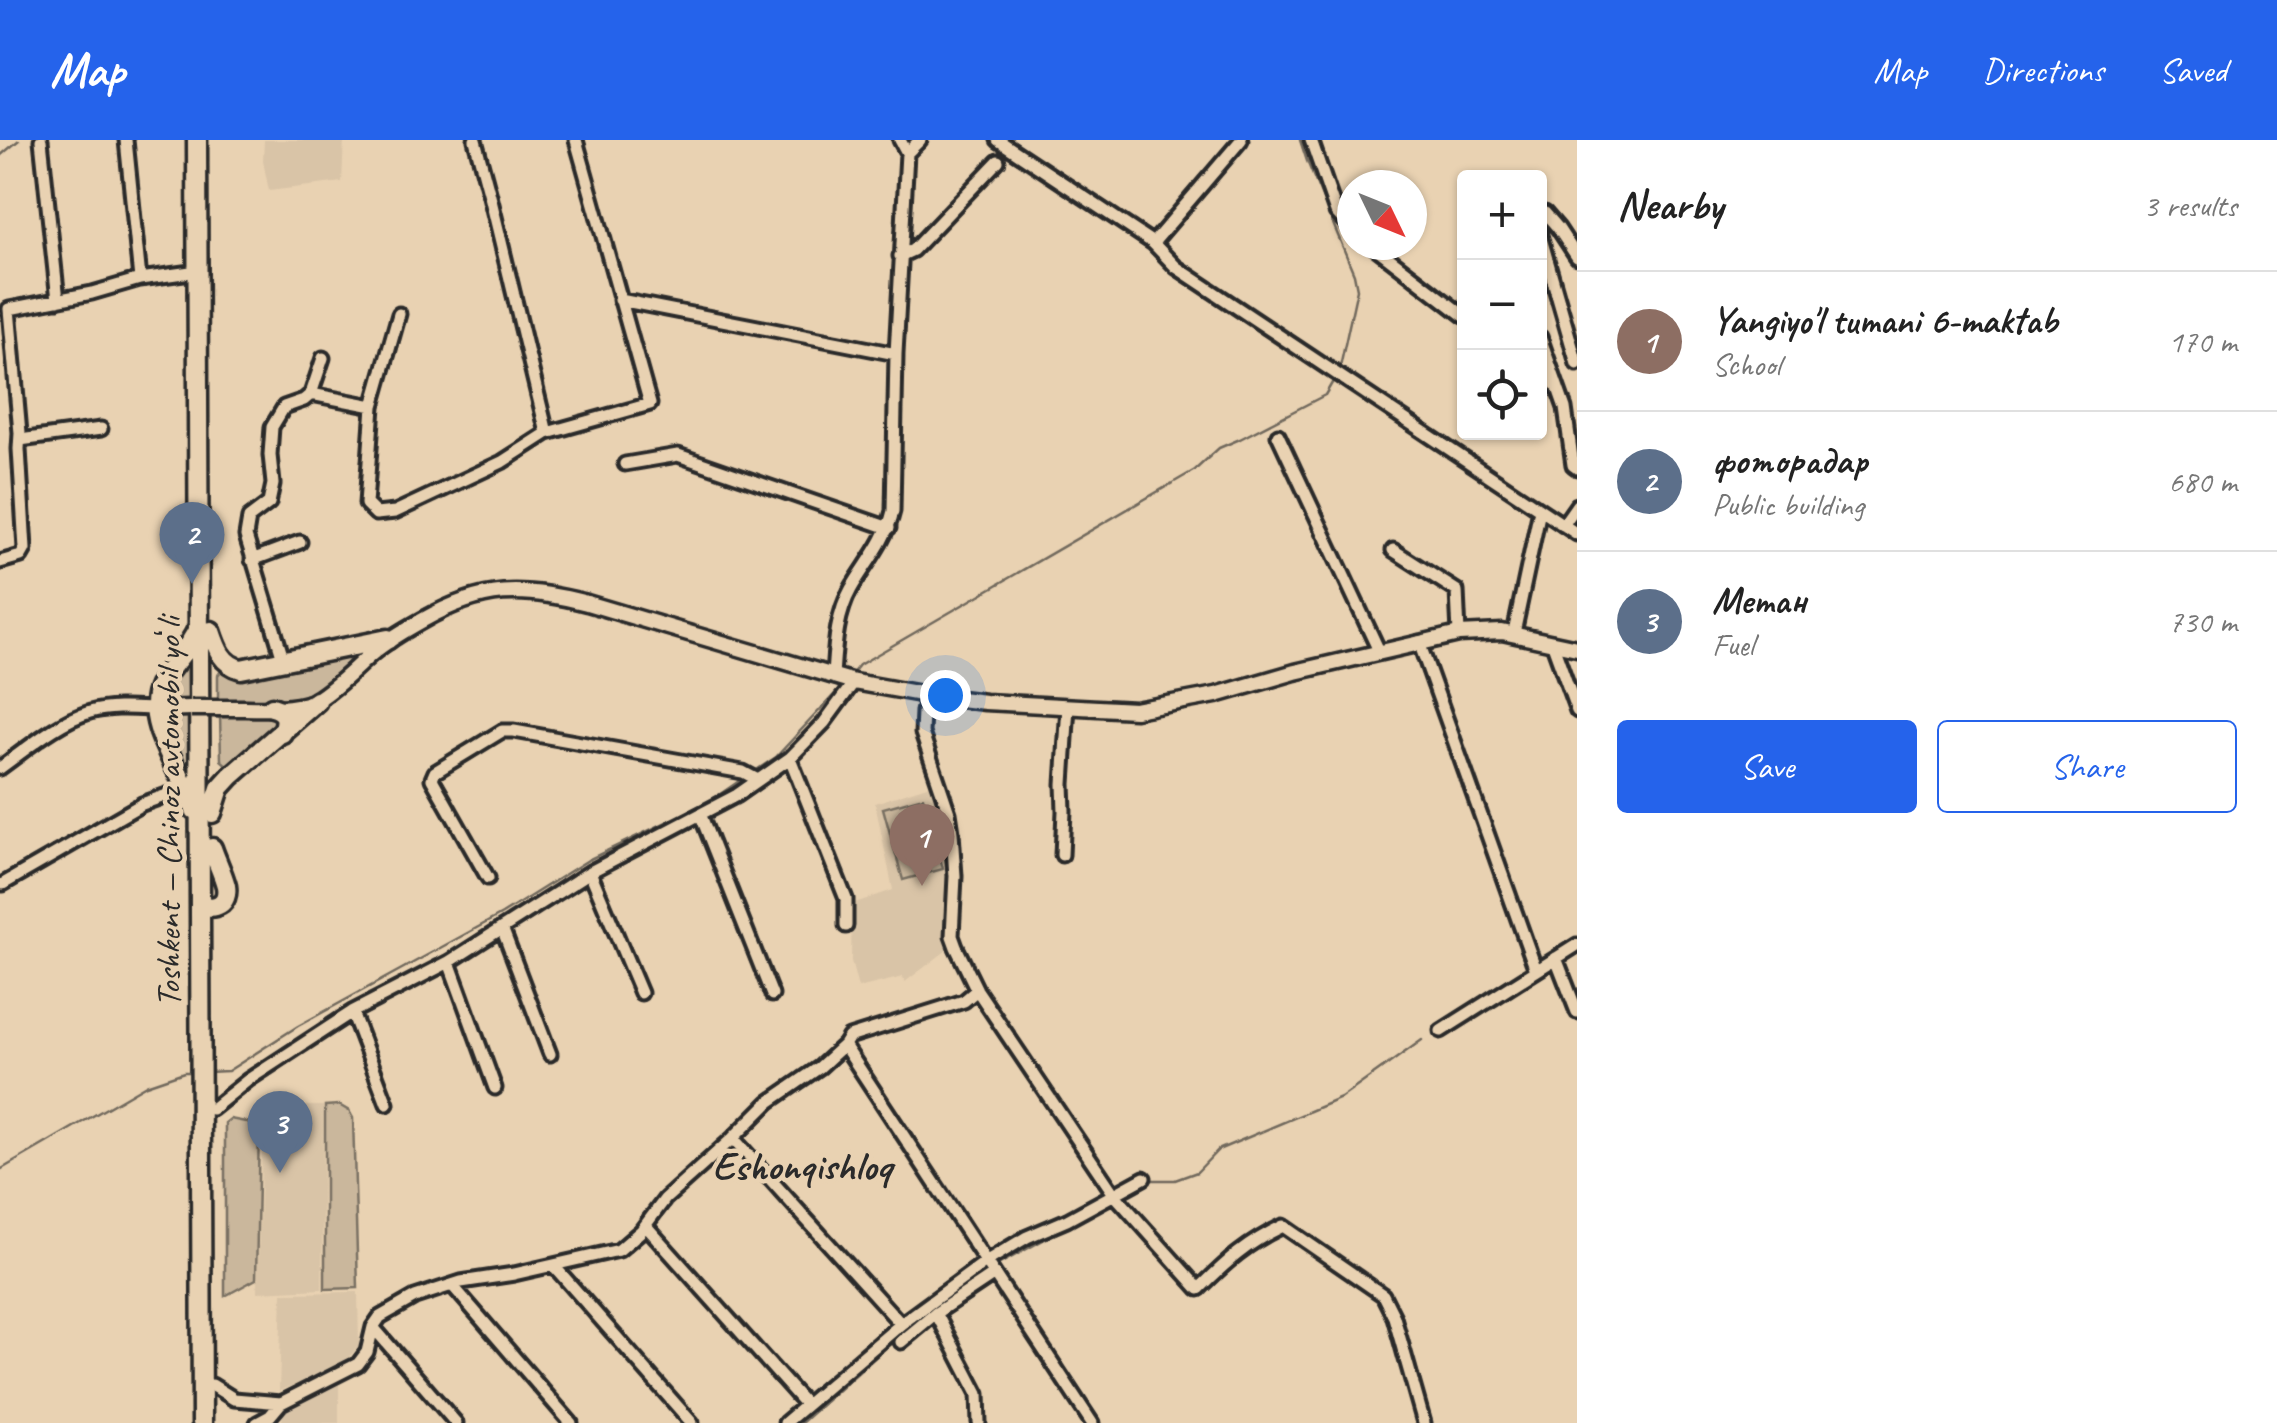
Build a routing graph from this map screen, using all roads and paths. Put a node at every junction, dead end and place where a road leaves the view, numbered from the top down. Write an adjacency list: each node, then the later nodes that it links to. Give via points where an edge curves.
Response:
1 (41, 140): 23 (street)
2 (126, 140): 22 (street)
3 (197, 140): 21 (highway, Toshkent — Chinoz avtomobil yoʻli)
4 (210, 140): 49 (highway, Toshkent — Chinoz avtomobil yoʻli)
5 (474, 140): 37 (street)
6 (576, 140): 24 (street)
7 (900, 140): 12 (street)
8 (920, 140): 12 (street)
9 (998, 140): 16 (street)
10 (1241, 140): 16 (street)
11 (1312, 140): 14 (street)
12 (906, 153): 17 (street)
13 (998, 162): 17 (street)
14 (1337, 213)
15 (1547, 216): 18 (street)
16 (1153, 243): 43 (street, via 1176,267)
17 (900, 256): 29 (street)
18 (1577, 257)
19 (1547, 259): 31 (street)
20 (1391, 260): 25 (street)
21 (198, 271): 22 (street); 49 (highway, Toshkent — Chinoz avtomobil yoʻli)
22 (140, 279): 23 (street)
23 (58, 300): 27 (street, via 9,308)
24 (620, 300): 29 (street); 37 (street, via 650,404)
25 (1457, 311)
26 (399, 314): 35 (street)
27 (6, 339): 39 (street)
28 (1545, 350): 33 (street)
29 (896, 354): 45 (street)
30 (322, 358): 34 (street)
31 (1577, 364)
32 (1547, 378): 33 (street)
33 (1557, 386): 41 (street)
34 (310, 394): 35 (street); 50 (street, via 284,407 272,427 269,503 249,518 246,536)
35 (373, 406): 37 (street, via 366,504 376,514 395,512 466,479)
36 (101, 430): 39 (street)
37 (547, 434)
38 (1278, 435): 59 (street)
39 (20, 440): 51 (street, via 25,549)
40 (625, 464): 45 (street, via 678,454)
41 (1577, 468)
42 (1577, 504): 44 (street)
43 (1540, 510): 44 (street); 54 (street)
44 (1563, 524): 46 (street)
45 (889, 528): 61 (street, via 840,613)
46 (1577, 534)
47 (300, 542): 50 (street)
48 (1393, 550): 53 (street, via 1457,591)
49 (206, 555): 52 (highway, Toshkent — Chinoz avtomobil yoʻli)
50 (252, 560): 60 (street)
51 (0, 562)
52 (206, 627): 60 (highway, via 235,668); 66 (highway, via 160,684); 73 (highway, Toshkent — Chinoz avtomobil yoʻli); 75 (highway, Toshkent — Chinoz avtomobil yoʻli)
53 (1459, 634): 54 (main road); 56 (main road)
54 (1514, 634): 57 (main road)
55 (388, 639): 60 (highway); 61 (main road, via 468,598 534,592); 63 (main road)
56 (1419, 642): 59 (main road); 86 (street)
57 (1552, 642): 58 (main road); 67 (street)
58 (1577, 648)
59 (1380, 654): 64 (main road, via 1175,704 1135,710)
60 (284, 662)
61 (843, 679): 62 (main road); 69 (street, via 824,723)
62 (926, 696): 64 (main road); 87 (street, via 922,733 952,832 952,936)
63 (316, 701): 65 (main road); 68 (highway)
64 (1068, 706): 76 (street)
65 (272, 707): 66 (main road, bridge); 68 (highway, via 285,714)
66 (155, 709): 70 (street, via 80,715); 72 (highway, via 157,728)
67 (1577, 711)
68 (282, 734): 73 (highway, via 230,776)
69 (790, 758): 71 (street); 81 (street, via 846,899)
70 (0, 768)
71 (758, 780): 74 (street); 78 (street, via 743,772 502,731 432,779)
72 (189, 793): 75 (highway); 79 (street, via 142,804)
73 (212, 813): 80 (highway, Toshkent — Chinoz avtomobil yoʻli, via 212,848 226,888 223,902)
74 (701, 816): 77 (street); 89 (street)
75 (200, 830): 80 (highway, Toshkent — Chinoz avtomobil yoʻli)
76 (1062, 855)
77 (590, 872): 82 (street); 88 (street)
78 (488, 878)
79 (3, 884)
80 (206, 906): 96 (highway, Toshkent — Chinoz avtomobil yoʻli)
81 (846, 926)
82 (502, 928): 85 (street); 94 (street)
83 (1577, 945): 84 (street)
84 (1556, 958): 86 (street); 91 (street)
85 (449, 962): 90 (street); 95 (street)
86 (1536, 970): 92 (street)
87 (978, 990): 93 (street, via 859,1032); 100 (street)
88 (641, 992)
89 (772, 995)
90 (352, 1012): 96 (street, via 227,1099); 97 (street)
91 (1577, 1012)
92 (1441, 1031)
93 (844, 1045): 98 (street); 102 (street)
94 (550, 1054)
95 (495, 1088)
96 (208, 1100): 110 (highway, Toshkent — Chinoz avtomobil yoʻli); 113 (highway, Toshkent — Chinoz avtomobil yoʻli)
97 (387, 1104)
98 (733, 1138): 101 (street, via 665,1199); 107 (street)
99 (1144, 1178): 100 (street)
100 (1114, 1194): 102 (street); 122 (street, via 1200,1289 1232,1256 1283,1226 1383,1296)
101 (646, 1226): 103 (street, via 618,1250); 112 (street)
102 (987, 1261): 104 (street); 107 (street)
103 (554, 1266): 105 (street); 118 (street)
104 (993, 1275): 106 (street); 121 (street)
105 (452, 1285): 108 (street, via 415,1296); 117 (street)
106 (936, 1312): 109 (street); 120 (street, via 978,1394)
107 (901, 1324): 112 (street)
108 (373, 1327): 111 (street, via 363,1360); 116 (street)
109 (901, 1342)
110 (212, 1385): 111 (street, via 234,1399); 114 (highway, Toshkent — Chinoz avtomobil yoʻli)
111 (281, 1403): 115 (street)
112 (806, 1405): 119 (street)
113 (202, 1423)
114 (212, 1423)
115 (257, 1423)
116 (456, 1423)
117 (571, 1423)
118 (692, 1423)
119 (785, 1423)
120 (980, 1423)
121 (1092, 1423)
122 (1424, 1423)

